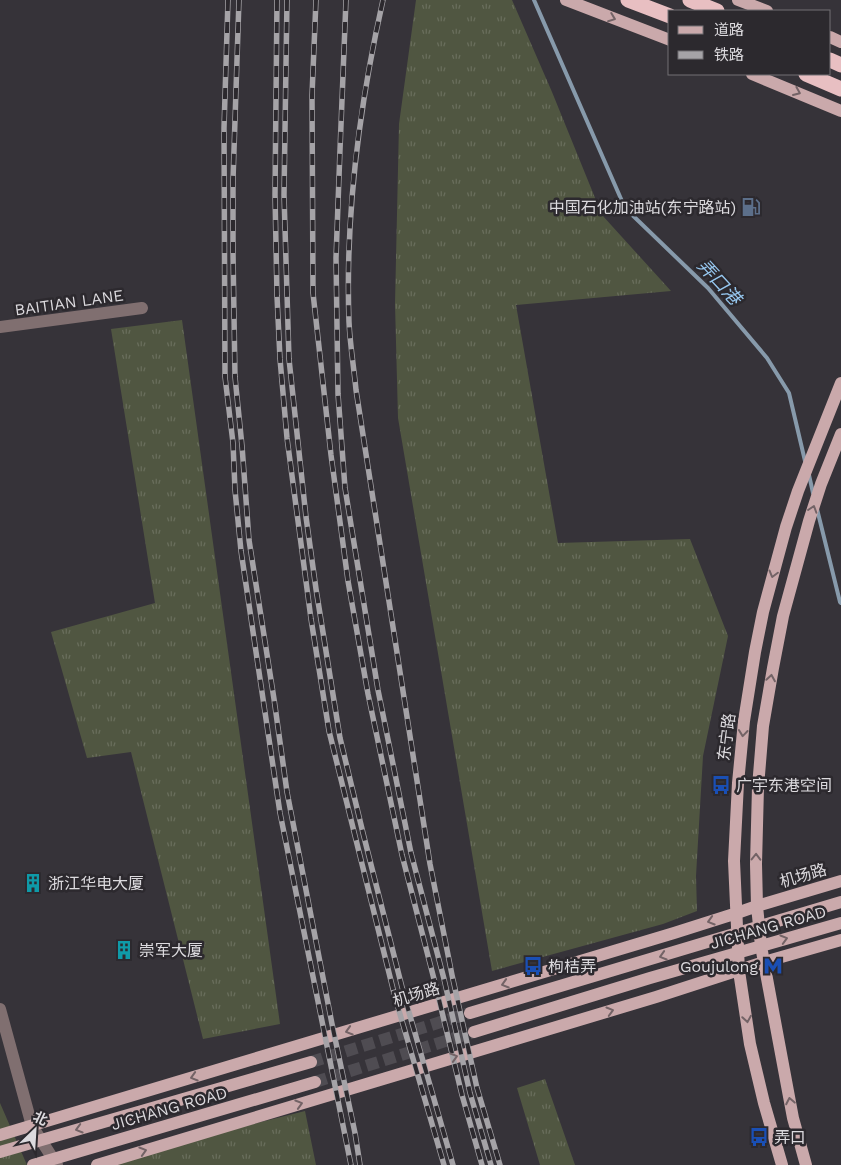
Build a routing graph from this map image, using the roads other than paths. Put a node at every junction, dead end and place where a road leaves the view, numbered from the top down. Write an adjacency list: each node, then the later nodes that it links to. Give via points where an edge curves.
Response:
1 (566, 0): 8 (main road, one-way to 8)
2 (628, 0): 7 (highway)
3 (690, 0): 5 (highway)
4 (738, 0): 6 (main road)
5 (714, 10)
6 (763, 10)
7 (668, 15)
8 (668, 39)
9 (754, 75): 12 (main road, one-way to 12)
10 (808, 75): 11 (highway)
11 (841, 89)
12 (841, 111)
13 (142, 308): 14 (street, BAITIAN LANE)
14 (0, 327)
15 (841, 383): 20 (main road, 东宁路, one-way to 20, via 786,527 755,652 738,783 734,861)
16 (841, 434): 19 (main road, one-way to 16, via 758,787 772,668 799,556 821,484)
17 (841, 881): 19 (main road, 机场路)
18 (841, 902): 22 (main road)
19 (757, 906): 20 (main road, 机场路); 22 (main road)
20 (737, 913): 23 (main road, 东宁路); 34 (main road, 机场路, one-way to 34)
21 (841, 923): 25 (main road, JICHANG ROAD, one-way to 21)
22 (760, 926): 23 (main road); 25 (main road)
23 (737, 934): 26 (main road, 东宁路); 30 (main road, one-way to 30)
24 (841, 940): 27 (main road)
25 (761, 946): 26 (main road, JICHANG ROAD); 27 (main road)
26 (738, 953): 28 (main road, 东宁路); 31 (main road, JICHANG ROAD)
27 (764, 962): 28 (main road); 42 (main road, one-way to 27, via 793,1118)
28 (740, 971): 40 (main road, one-way to 28); 41 (main road, 东宁路, one-way to 41, via 750,1044)
29 (0, 1009): 34 (street)
30 (470, 1013)
31 (474, 1032)
32 (311, 1062): 36 (main road, one-way to 36)
33 (314, 1082): 38 (main road, JICHANG ROAD)
34 (32, 1126): 35 (main road, 机场路); 36 (street)
35 (0, 1135)
36 (41, 1140): 37 (main road); 38 (street)
37 (0, 1152)
38 (55, 1162): 39 (main road, JICHANG ROAD)
39 (34, 1165)
40 (96, 1165)
41 (782, 1165)
42 (806, 1165)

